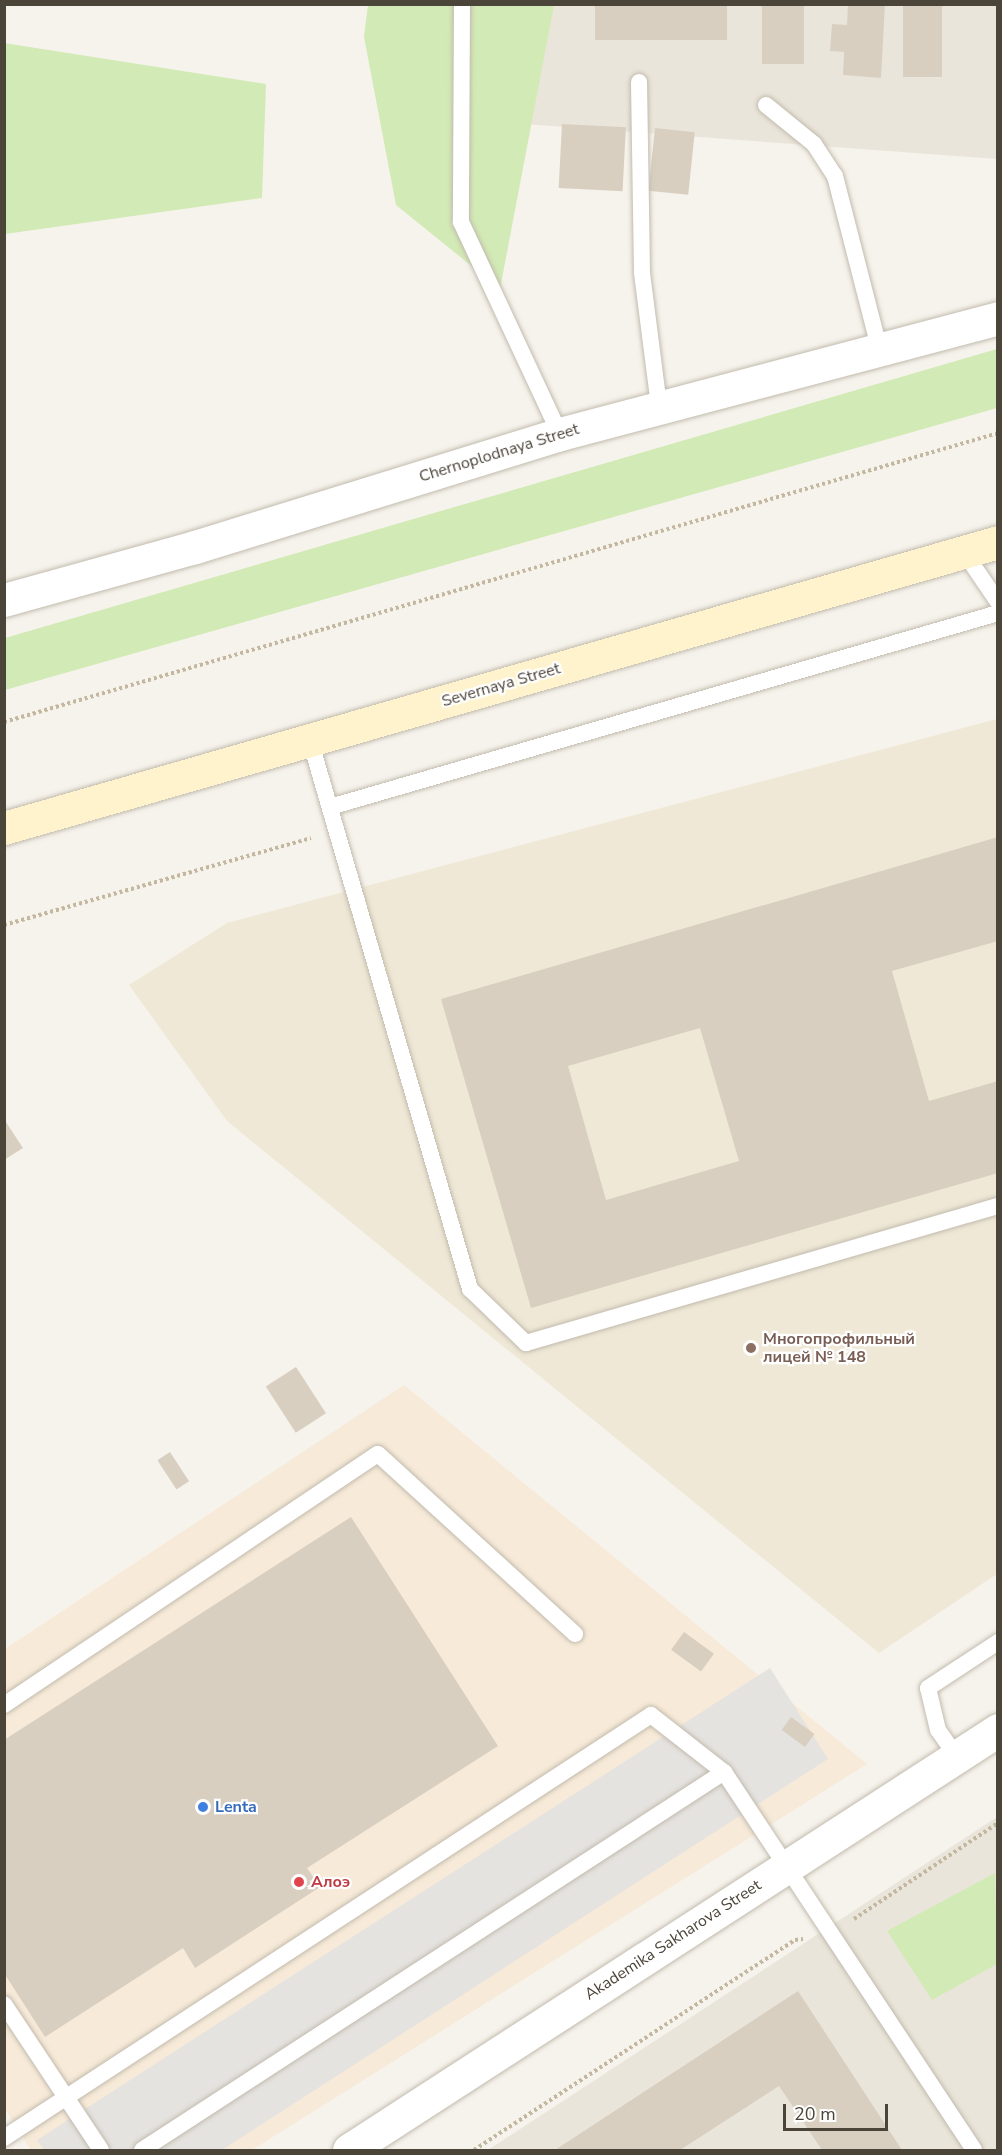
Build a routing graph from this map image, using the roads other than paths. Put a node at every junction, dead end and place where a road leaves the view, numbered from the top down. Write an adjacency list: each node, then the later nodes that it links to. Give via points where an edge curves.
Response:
1 (462, 4): 7 (lane, via 461,222)
2 (639, 81): 6 (lane, via 642,273)
3 (766, 105): 5 (lane, via 814,144 835,176)
4 (998, 318): 5 (street, Chernoplodnaya Street)
5 (880, 351): 6 (street, Chernoplodnaya Street)
6 (659, 406): 7 (street, Chernoplodnaya Street)
7 (560, 434): 10 (street, Chernoplodnaya Street, via 195,547)
8 (998, 542): 9 (street, Severnaya Street)
9 (964, 552): 11 (lane); 13 (street, Severnaya Street)
10 (4, 600)
11 (998, 602)
12 (998, 613): 14 (lane)
13 (310, 740): 14 (lane); 15 (street, Severnaya Street)
14 (330, 807): 16 (lane, via 470,1289 526,1343)
15 (4, 828)
16 (998, 1206)
17 (575, 1634): 19 (lane, via 378,1454)
18 (998, 1642): 21 (lane, via 928,1688 938,1730)
19 (4, 1705)
20 (998, 1730): 21 (street, Akademika Sakharova Street)
21 (957, 1757): 23 (street, Akademika Sakharova Street)
22 (724, 1772): 23 (lane); 25 (lane, via 651,1715); 28 (lane)
23 (786, 1867): 29 (street, Akademika Sakharova Street); 30 (lane)
24 (4, 2004): 25 (lane)
25 (68, 2097): 26 (lane); 27 (lane)
26 (4, 2138)
27 (101, 2151)
28 (142, 2151)
29 (349, 2151)
30 (974, 2151)

